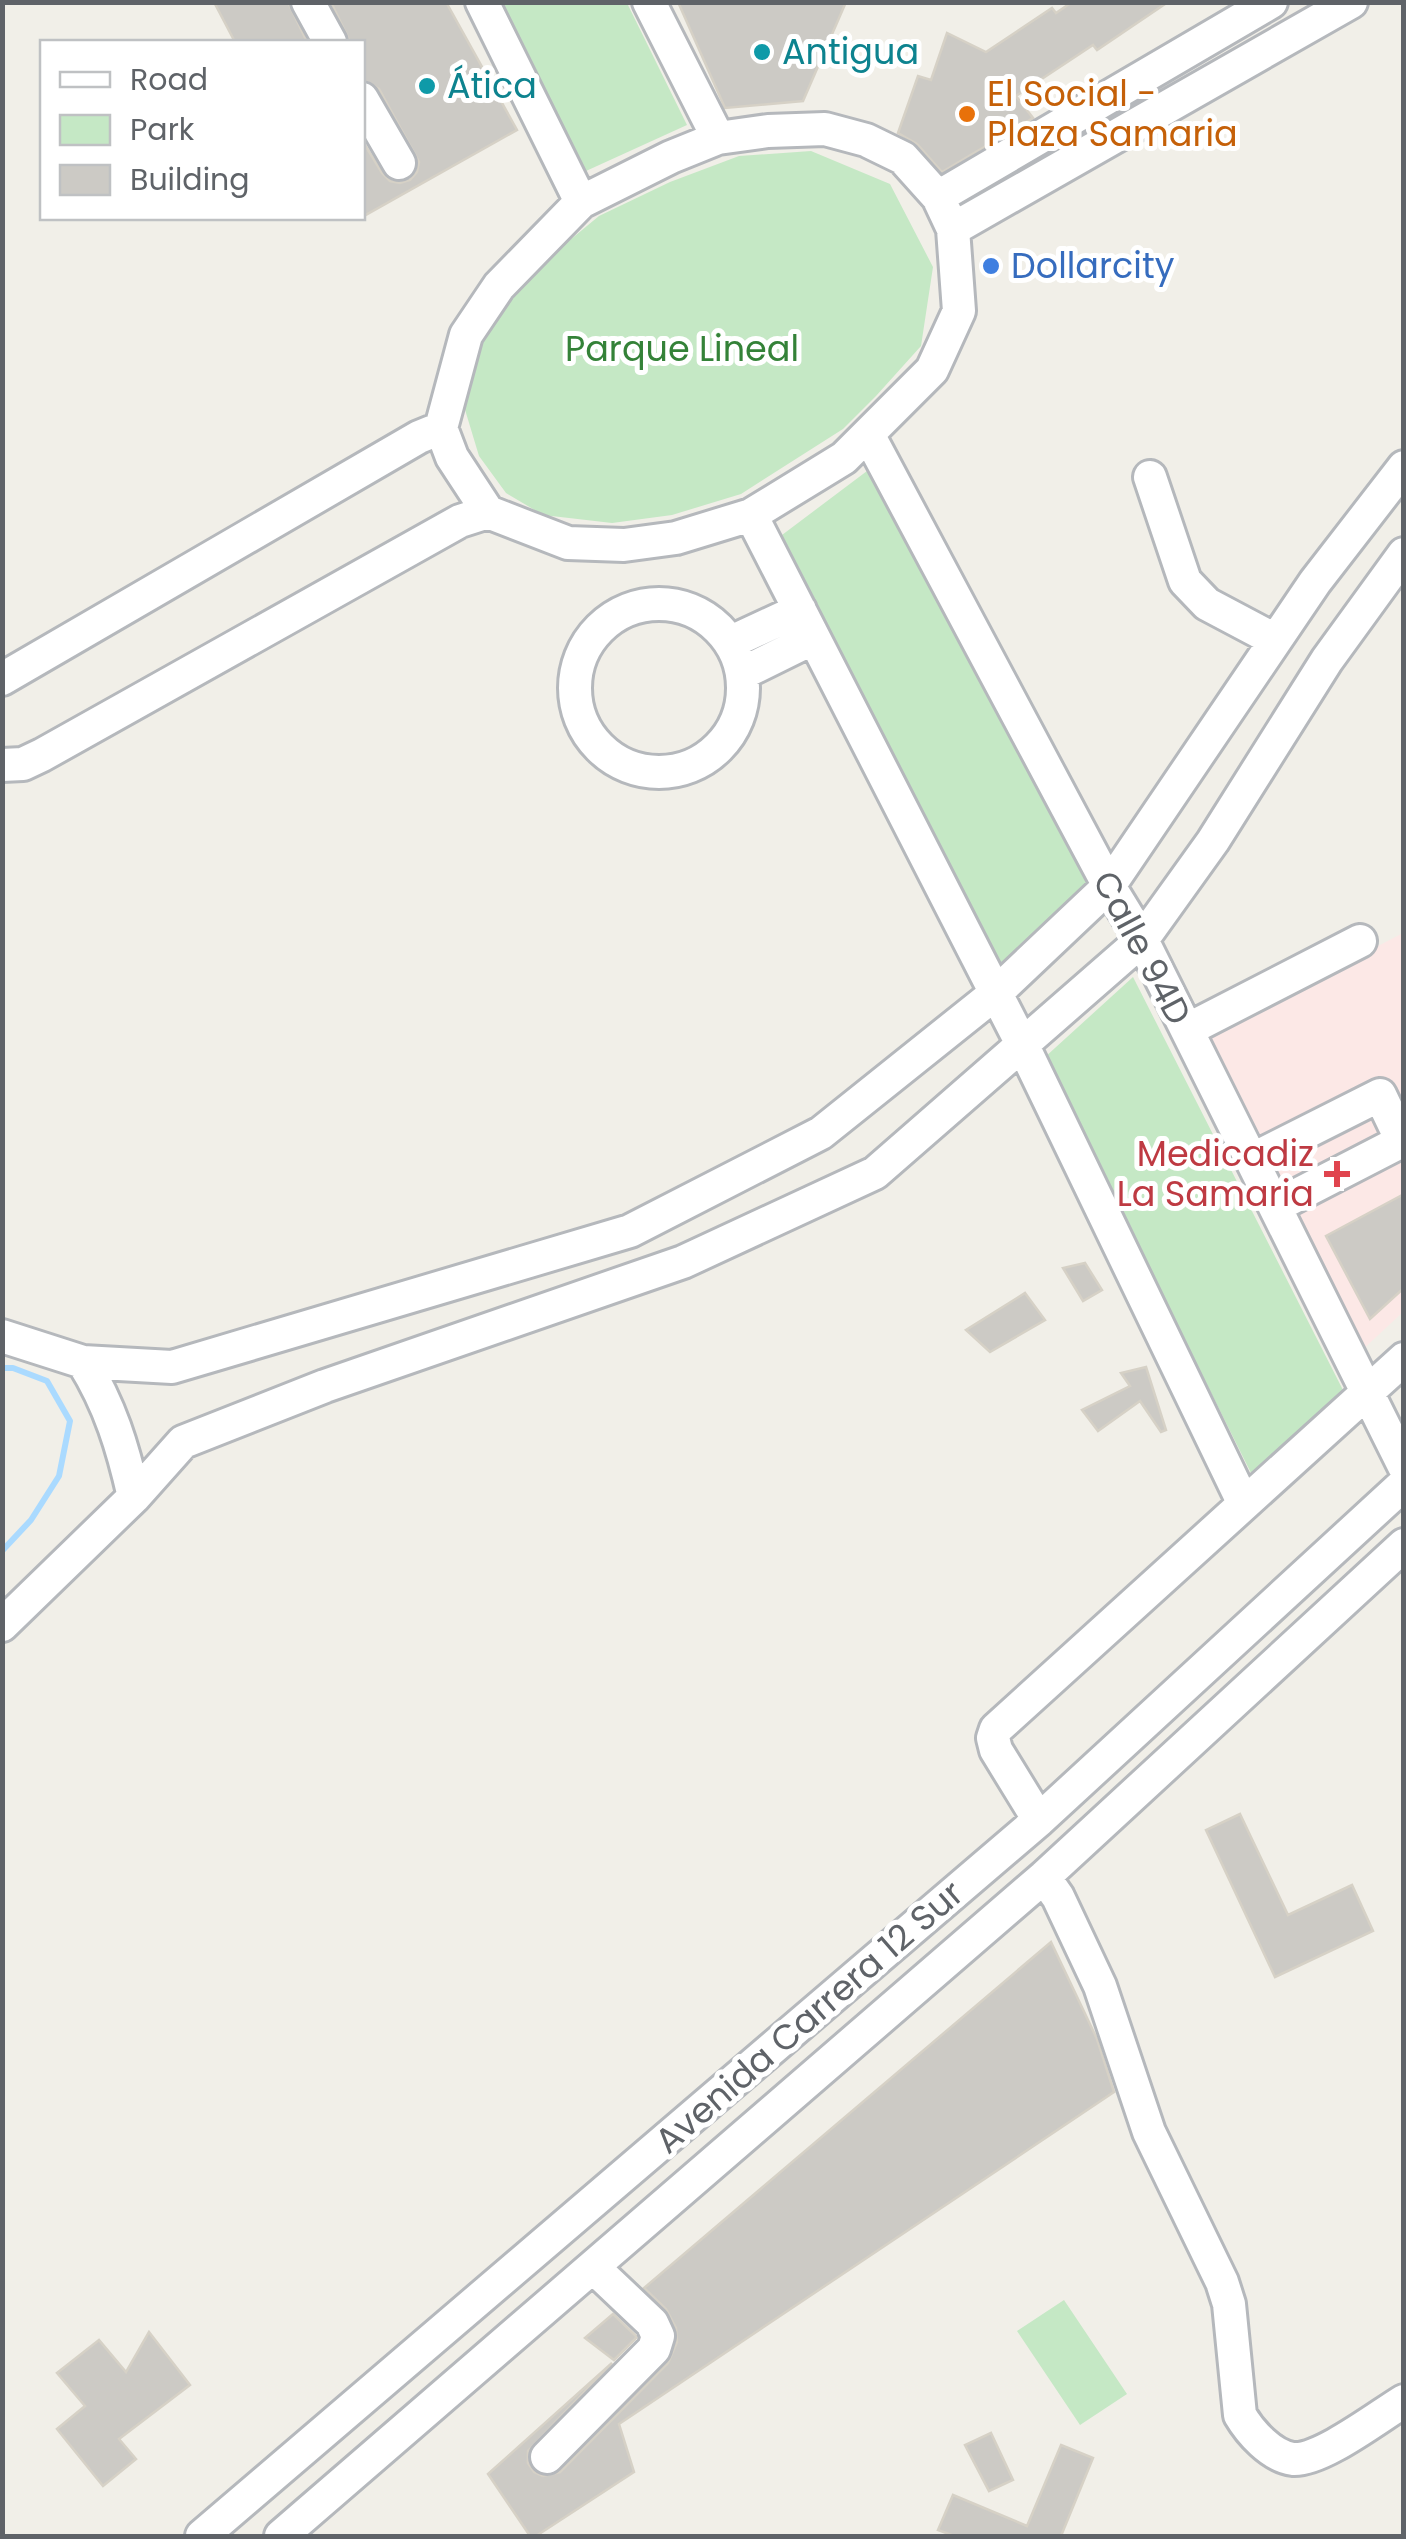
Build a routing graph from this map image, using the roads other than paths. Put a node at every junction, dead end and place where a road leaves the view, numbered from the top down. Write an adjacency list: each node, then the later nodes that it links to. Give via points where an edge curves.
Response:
1 (308, 2): 6 (street)
2 (482, 2): 11 (street)
3 (650, 2): 8 (street)
4 (1271, 2): 10 (street)
5 (1350, 2): 12 (street)
6 (329, 40)
7 (365, 104): 9 (street)
8 (718, 138): 10 (street, via 825,129 903,158); 11 (street)
9 (399, 163)
10 (938, 197): 12 (street)
11 (581, 202): 13 (street, via 500,286 466,335)
12 (953, 229): 14 (street, via 959,311 932,370)
13 (442, 428): 17 (street, via 452,457); 23 (street)
14 (868, 436): 18 (street); 25 (street, Calle 94D)
15 (1404, 467): 21 (street)
16 (1150, 477): 21 (street, via 1185,582 1207,604)
17 (488, 512): 18 (street, via 568,543 624,545 676,538); 24 (street, via 460,521 42,755)
18 (751, 515): 20 (street)
19 (1404, 554): 26 (street)
20 (807, 624): 22 (street); 28 (street)
21 (1275, 640): 25 (street)
22 (737, 657): 22 (street, via 706,617 673,604 638,606 605,622 583,649 574,684 579,719 598,749 628,768 664,773 698,763 726,740 742,708)
23 (2, 679)
24 (2, 765)
25 (1109, 886): 26 (street, Calle 94D); 28 (street)
26 (1142, 940): 29 (street, Calle 94D); 30 (street)
27 (1360, 942): 29 (street)
28 (996, 992): 30 (street); 35 (street, via 821,1133 630,1231 172,1366)
29 (1187, 1030): 31 (street, Calle 94D)
30 (1023, 1046): 39 (street, via 874,1173 683,1262 183,1442); 40 (street)
31 (1253, 1160): 32 (street, Calle 94D); 32 (street, via 1380,1095 1402,1142)
32 (1276, 1206): 36 (street, Calle 94D)
33 (2, 1336): 35 (street)
34 (1404, 1359): 36 (street)
35 (84, 1362): 39 (street, via 106,1398)
36 (1367, 1393): 37 (street, Calle 94D); 40 (street)
37 (1404, 1466)
38 (1404, 1484): 43 (street, Avenida Carrera 12 Sur)
39 (134, 1497): 42 (street)
40 (1244, 1504): 43 (street, via 996,1729 996,1750)
41 (1404, 1546): 44 (street, Avenida Carrera 12 Sur)
42 (2, 1625)
43 (1039, 1820): 48 (street, Avenida Carrera 12 Sur)
44 (1044, 1877): 45 (street, Avenida Carrera 12 Sur); 46 (street, via 1100,1986 1148,2132 1222,2282 1240,2414 1248,2429 1292,2459 1316,2454)
45 (593, 2267): 47 (street, via 658,2336 654,2348); 49 (street, Avenida Carrera 12 Sur)
46 (1404, 2401)
47 (547, 2457)
48 (202, 2536)
49 (281, 2536)

